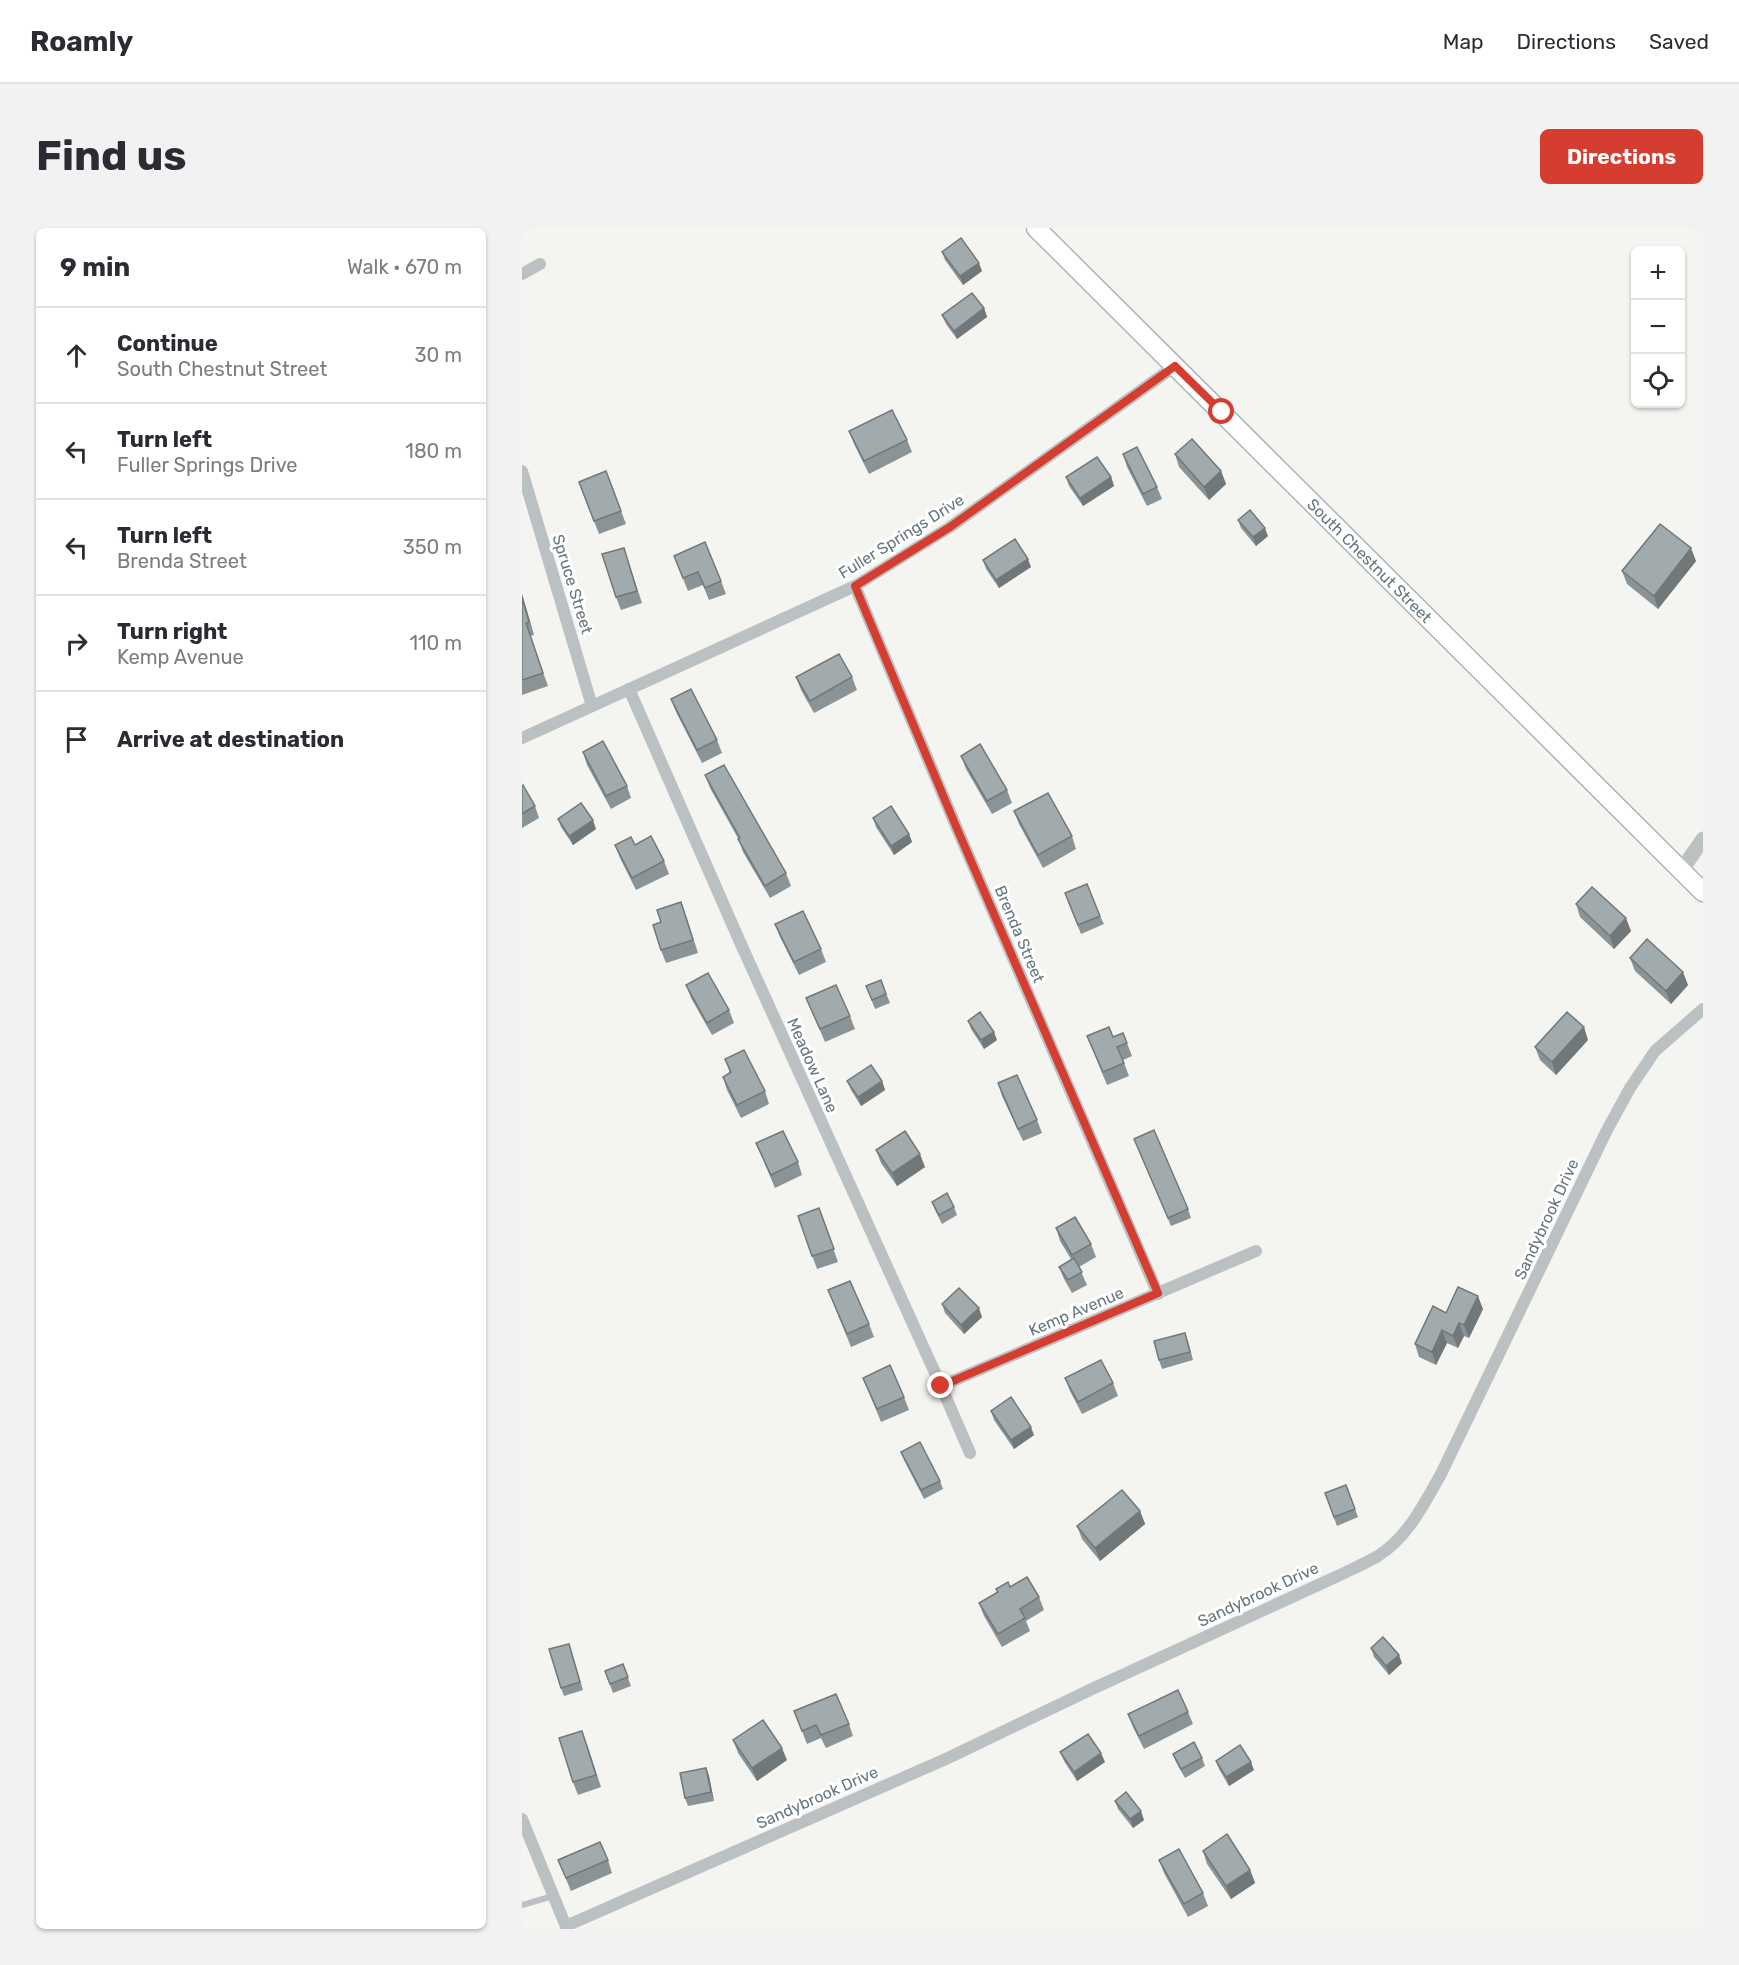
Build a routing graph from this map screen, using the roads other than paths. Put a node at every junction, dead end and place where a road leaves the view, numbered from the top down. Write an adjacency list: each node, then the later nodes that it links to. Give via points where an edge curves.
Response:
1 (1036, 228): 4 (main road, South Chestnut Street)
2 (540, 264): 3 (street)
3 (522, 274)
4 (1175, 366): 6 (street, Fuller Springs Drive, via 950,527); 11 (main road, South Chestnut Street)
5 (522, 471): 8 (street, Spruce Street)
6 (855, 586): 7 (street, Fuller Springs Drive); 15 (street, Brenda Street)
7 (629, 689): 8 (street, Fuller Springs Drive); 16 (street, Meadow Lane)
8 (592, 706): 9 (street, Fuller Springs Drive)
9 (522, 738)
10 (1703, 839): 11 (street)
11 (1681, 871): 12 (main road, South Chestnut Street)
12 (1703, 892)
13 (1703, 1009): 21 (street, Sandybrook Drive, via 1655,1051 1630,1088 1441,1474 1414,1521 1397,1540 1340,1575 948,1758)
14 (1256, 1251): 15 (street, Kemp Avenue)
15 (1158, 1293): 16 (street, Kemp Avenue)
16 (941, 1386): 17 (street, Meadow Lane)
17 (970, 1453)
18 (522, 1819): 19 (street)
19 (554, 1896): 20 (lane); 21 (street)
20 (522, 1905)
21 (567, 1928)

